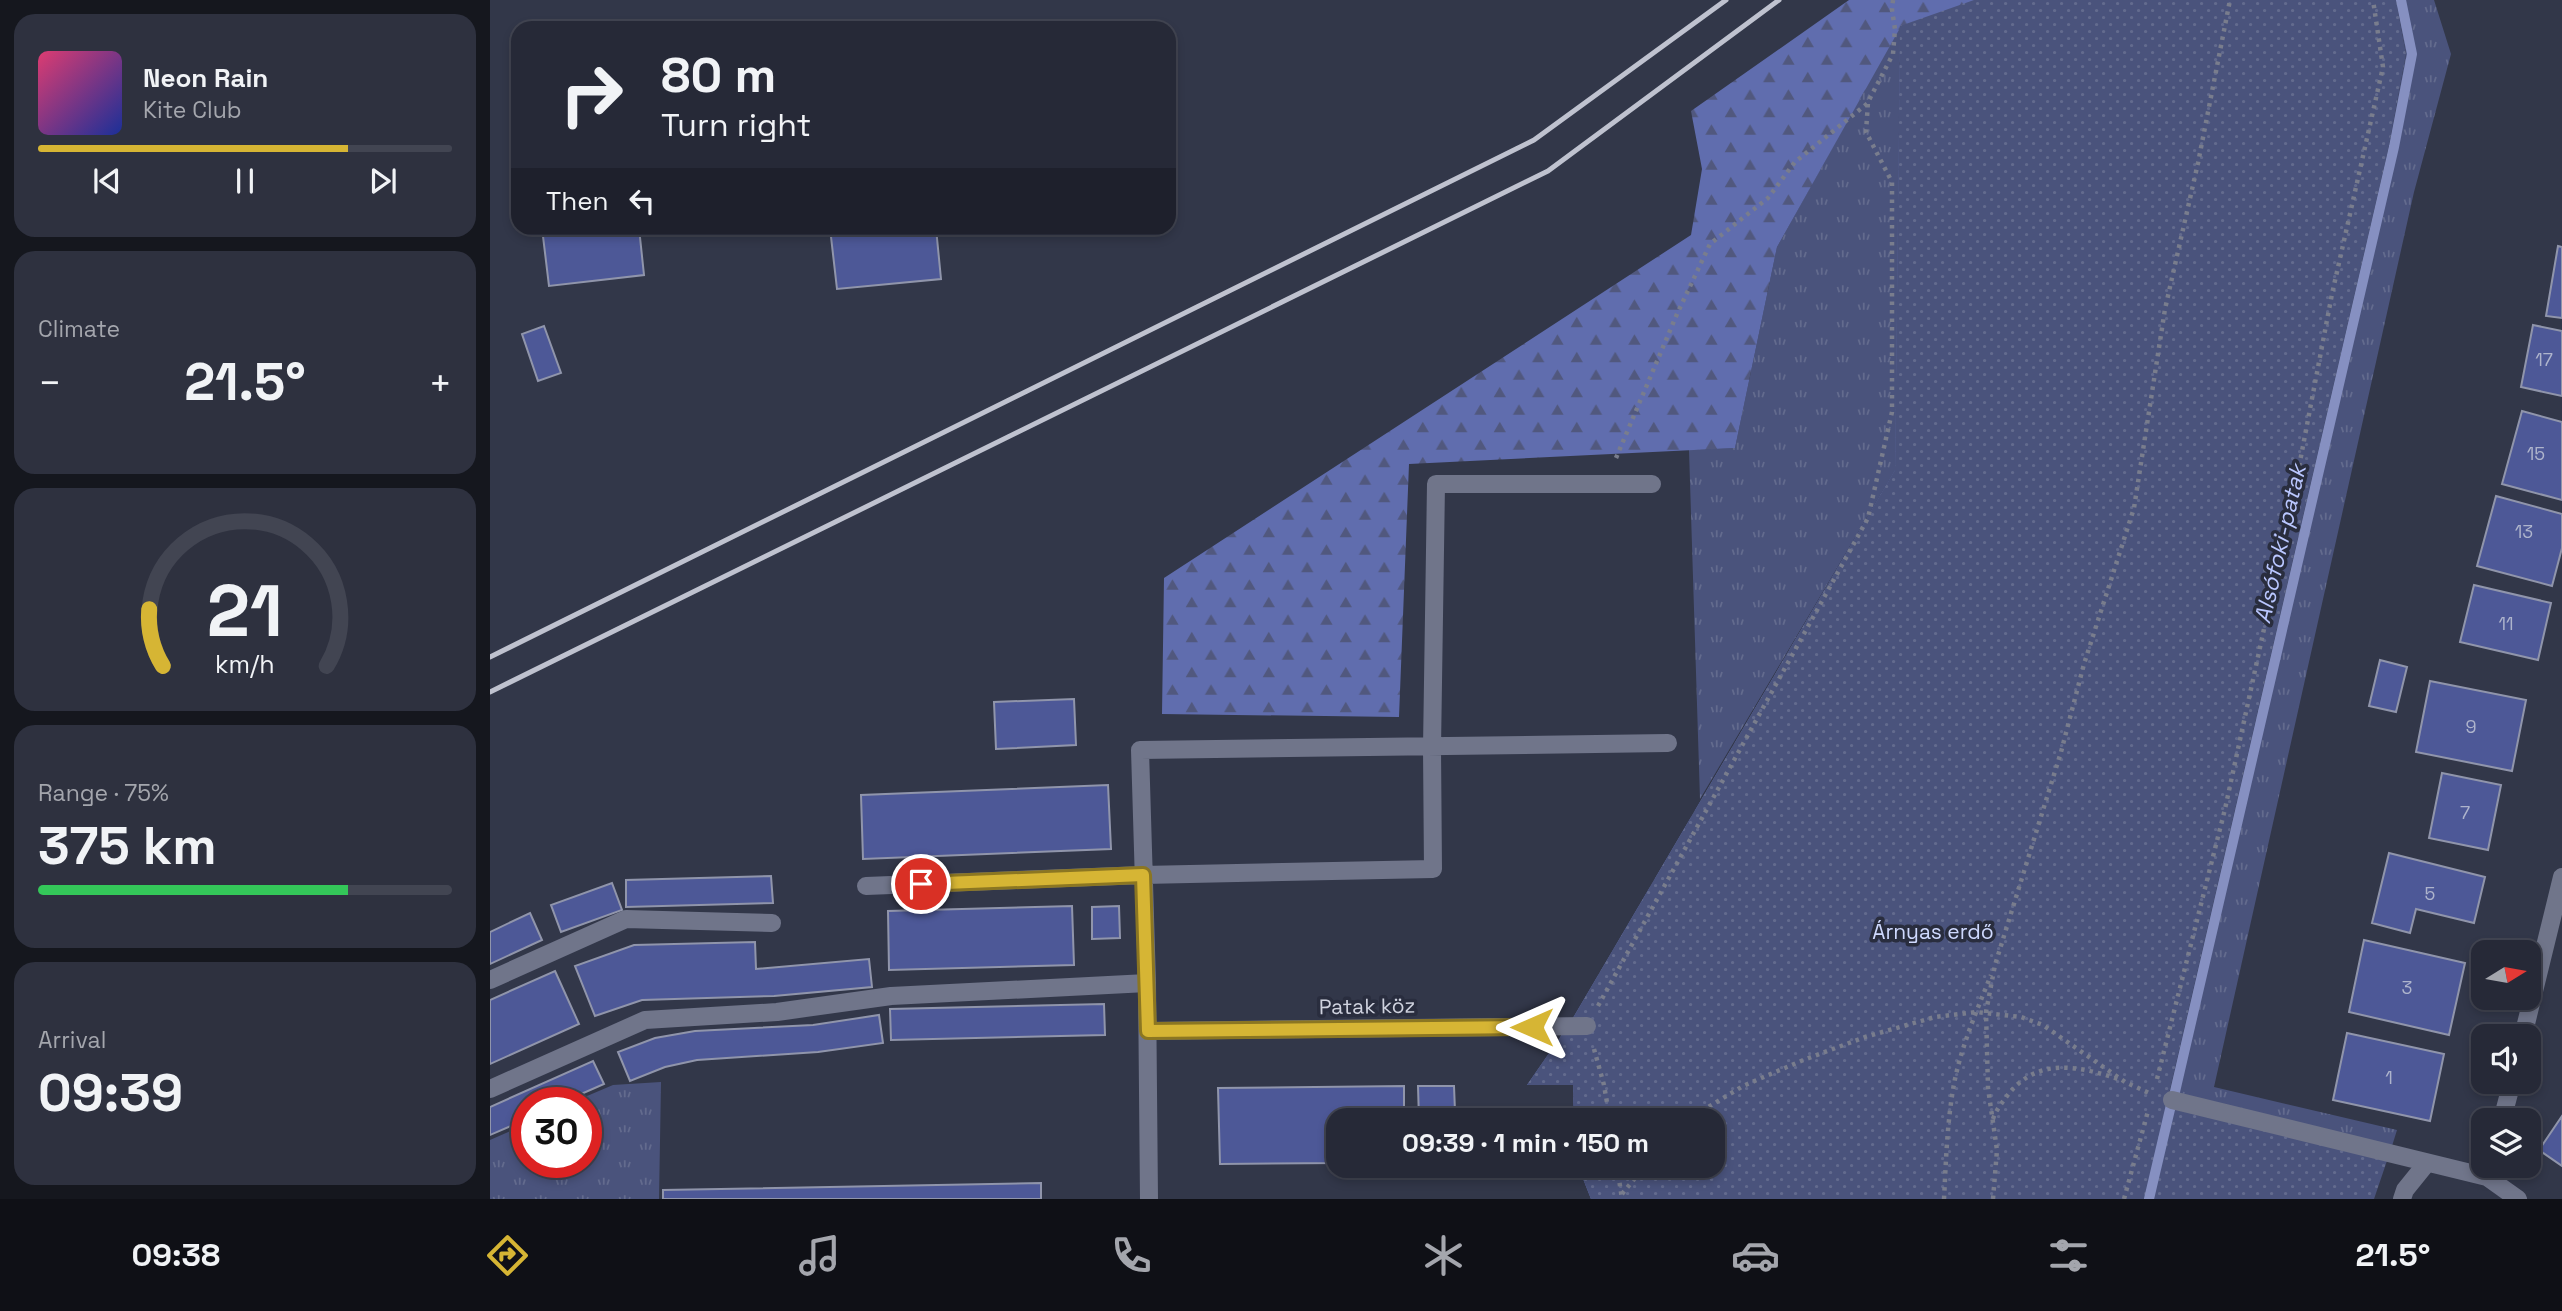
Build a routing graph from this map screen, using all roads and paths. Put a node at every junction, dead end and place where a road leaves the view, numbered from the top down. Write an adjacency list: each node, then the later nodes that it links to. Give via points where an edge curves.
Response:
1 (1893, 0): 4 (path, via 1892,54)
2 (2230, 0): 13 (path, via 2165,309 2134,508)
3 (2372, 0): 23 (path, via 2383,67 2225,809)
4 (1868, 102): 6 (path, via 1795,162 1768,198 1710,244); 19 (path, via 1866,132 1892,182 1892,412 1868,518)
5 (1652, 484): 6 (street)
6 (1604, 485): 8 (street, via 1436,484)
7 (1668, 743): 8 (street)
8 (1432, 748): 9 (street, via 1433,869); 9 (street, via 1140,750)
9 (1143, 875): 11 (street); 15 (street)
10 (2562, 877): 18 (street)
11 (866, 886)
12 (772, 923): 14 (street, via 626,919)
13 (1995, 965): 16 (path); 17 (path)
14 (490, 980)
15 (1147, 983): 20 (street); 22 (street, via 891,996 777,1012 645,1020)
16 (1976, 1012): 17 (path); 26 (path, via 1935,1017 1865,1037 1801,1060); 35 (path, via 1955,1082)
17 (1986, 1012): 21 (path, via 2043,1024); 27 (path)
18 (2526, 1024)
19 (1587, 1026): 20 (street, Patak köz); 25 (path)
20 (1148, 1031): 34 (street)
21 (2125, 1082): 23 (path); 27 (path, via 2087,1069 2029,1074 2007,1097)
22 (490, 1089)
23 (2153, 1095): 24 (path); 37 (path)
24 (2172, 1100): 28 (street)
25 (1608, 1108)
26 (1704, 1108)
27 (1992, 1123): 36 (path, via 1997,1150)
28 (2426, 1164): 29 (street); 38 (street)
29 (2471, 1169)
30 (1619, 1178): 33 (path)
31 (1636, 1178): 33 (path)
32 (2496, 1178): 39 (street)
33 (1622, 1197)
34 (1149, 1199)
35 (1944, 1199)
36 (1993, 1199)
37 (2124, 1199)
38 (2402, 1199)
39 (2518, 1199)

